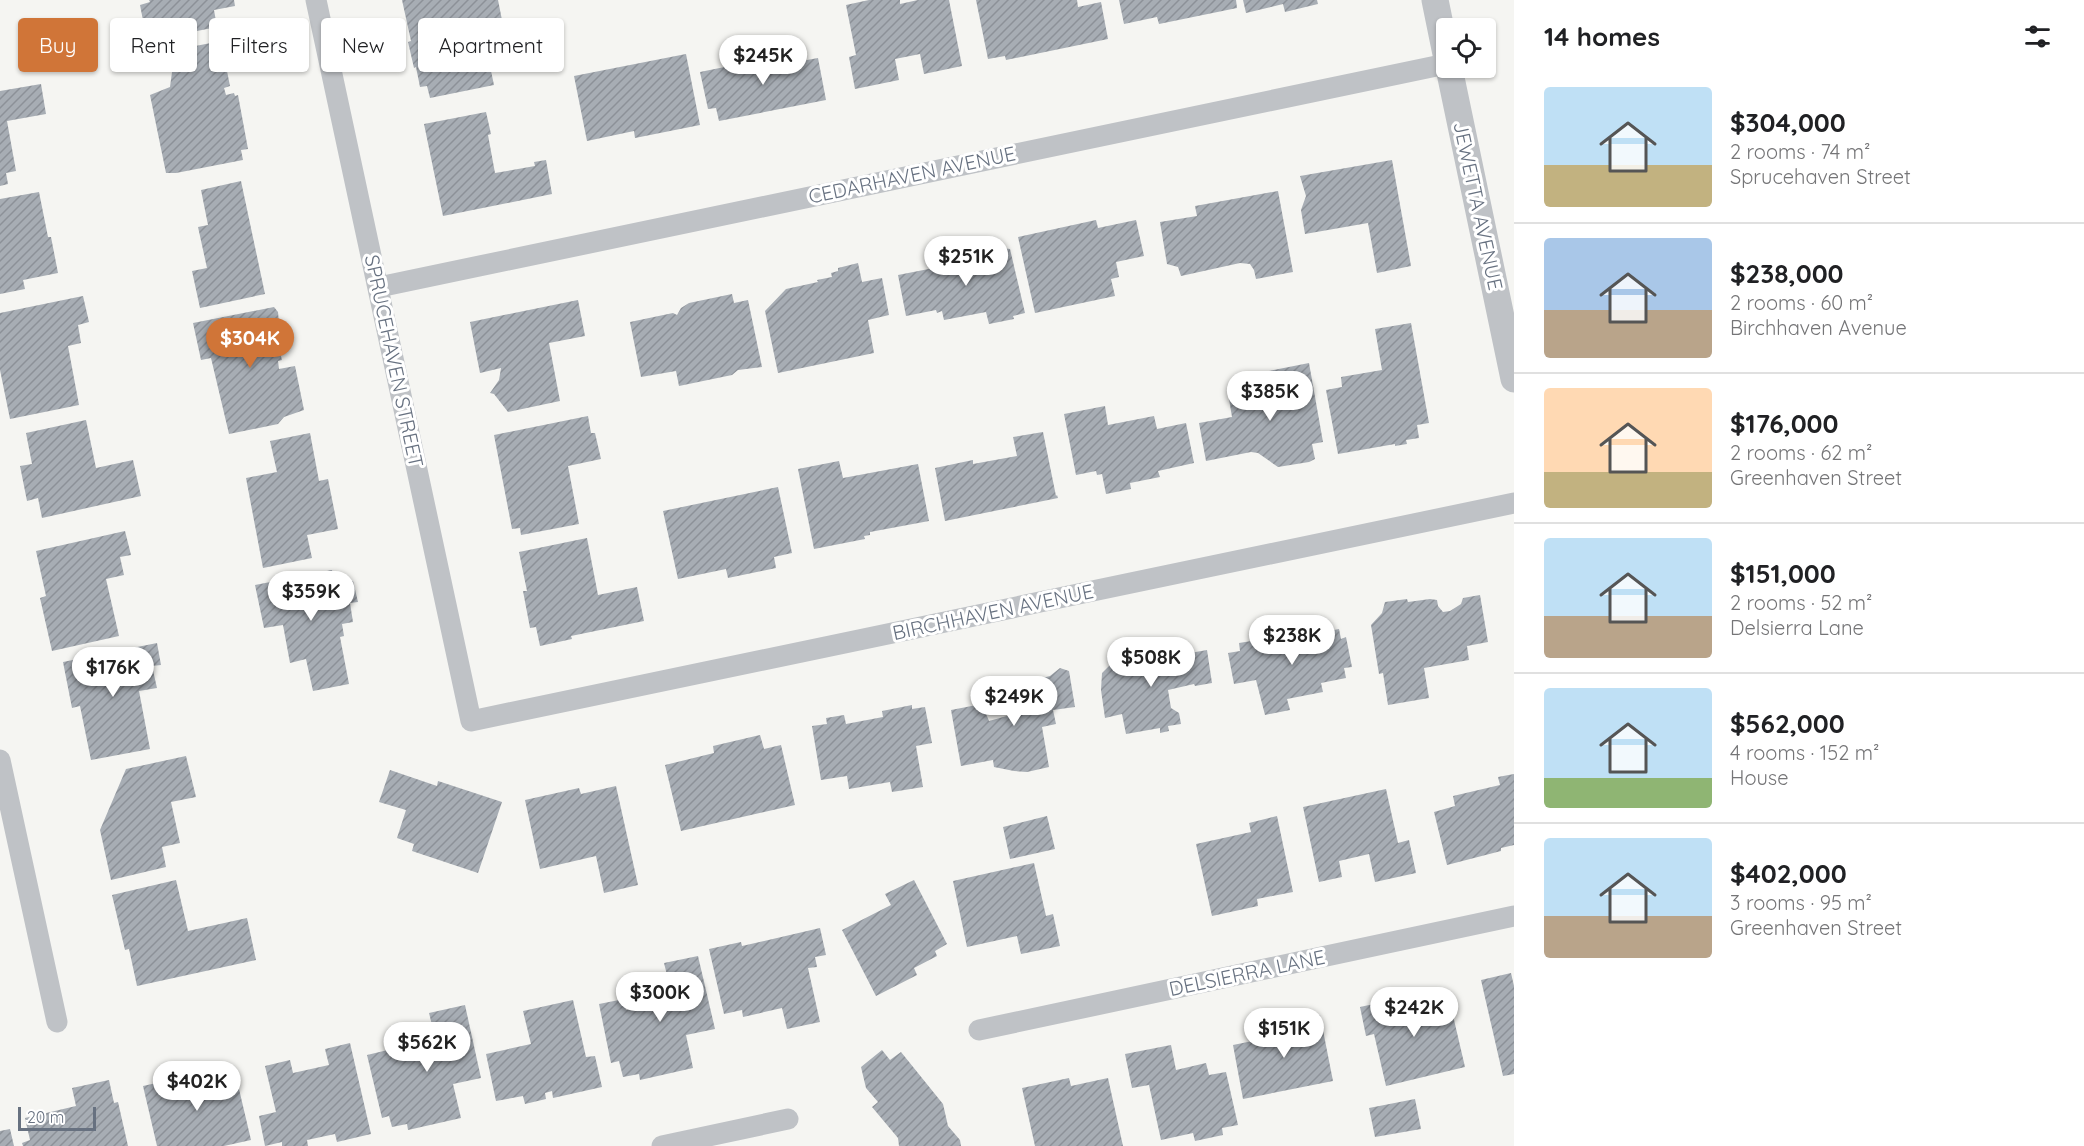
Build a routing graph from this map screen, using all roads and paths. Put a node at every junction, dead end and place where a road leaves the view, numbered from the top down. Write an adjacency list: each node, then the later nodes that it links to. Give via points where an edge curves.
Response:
1 (316, 0): 6 (street, SPRUCEHAVEN STREET)
2 (1435, 0): 3 (street)
3 (1439, 18)
4 (1436, 66): 6 (street, CEDARHAVEN AVENUE)
5 (1451, 78): 7 (street, JEWETTA AVENUE)
6 (379, 287): 9 (street, SPRUCEHAVEN STREET)
7 (1514, 379)
8 (1514, 503): 9 (street, BIRCHHAVEN AVENUE)
9 (471, 721)
10 (0, 760): 12 (street)
11 (1514, 916): 13 (street, DELSIERRA LANE)
12 (57, 1022)
13 (979, 1030)
14 (788, 1119): 15 (street)
15 (662, 1146)

